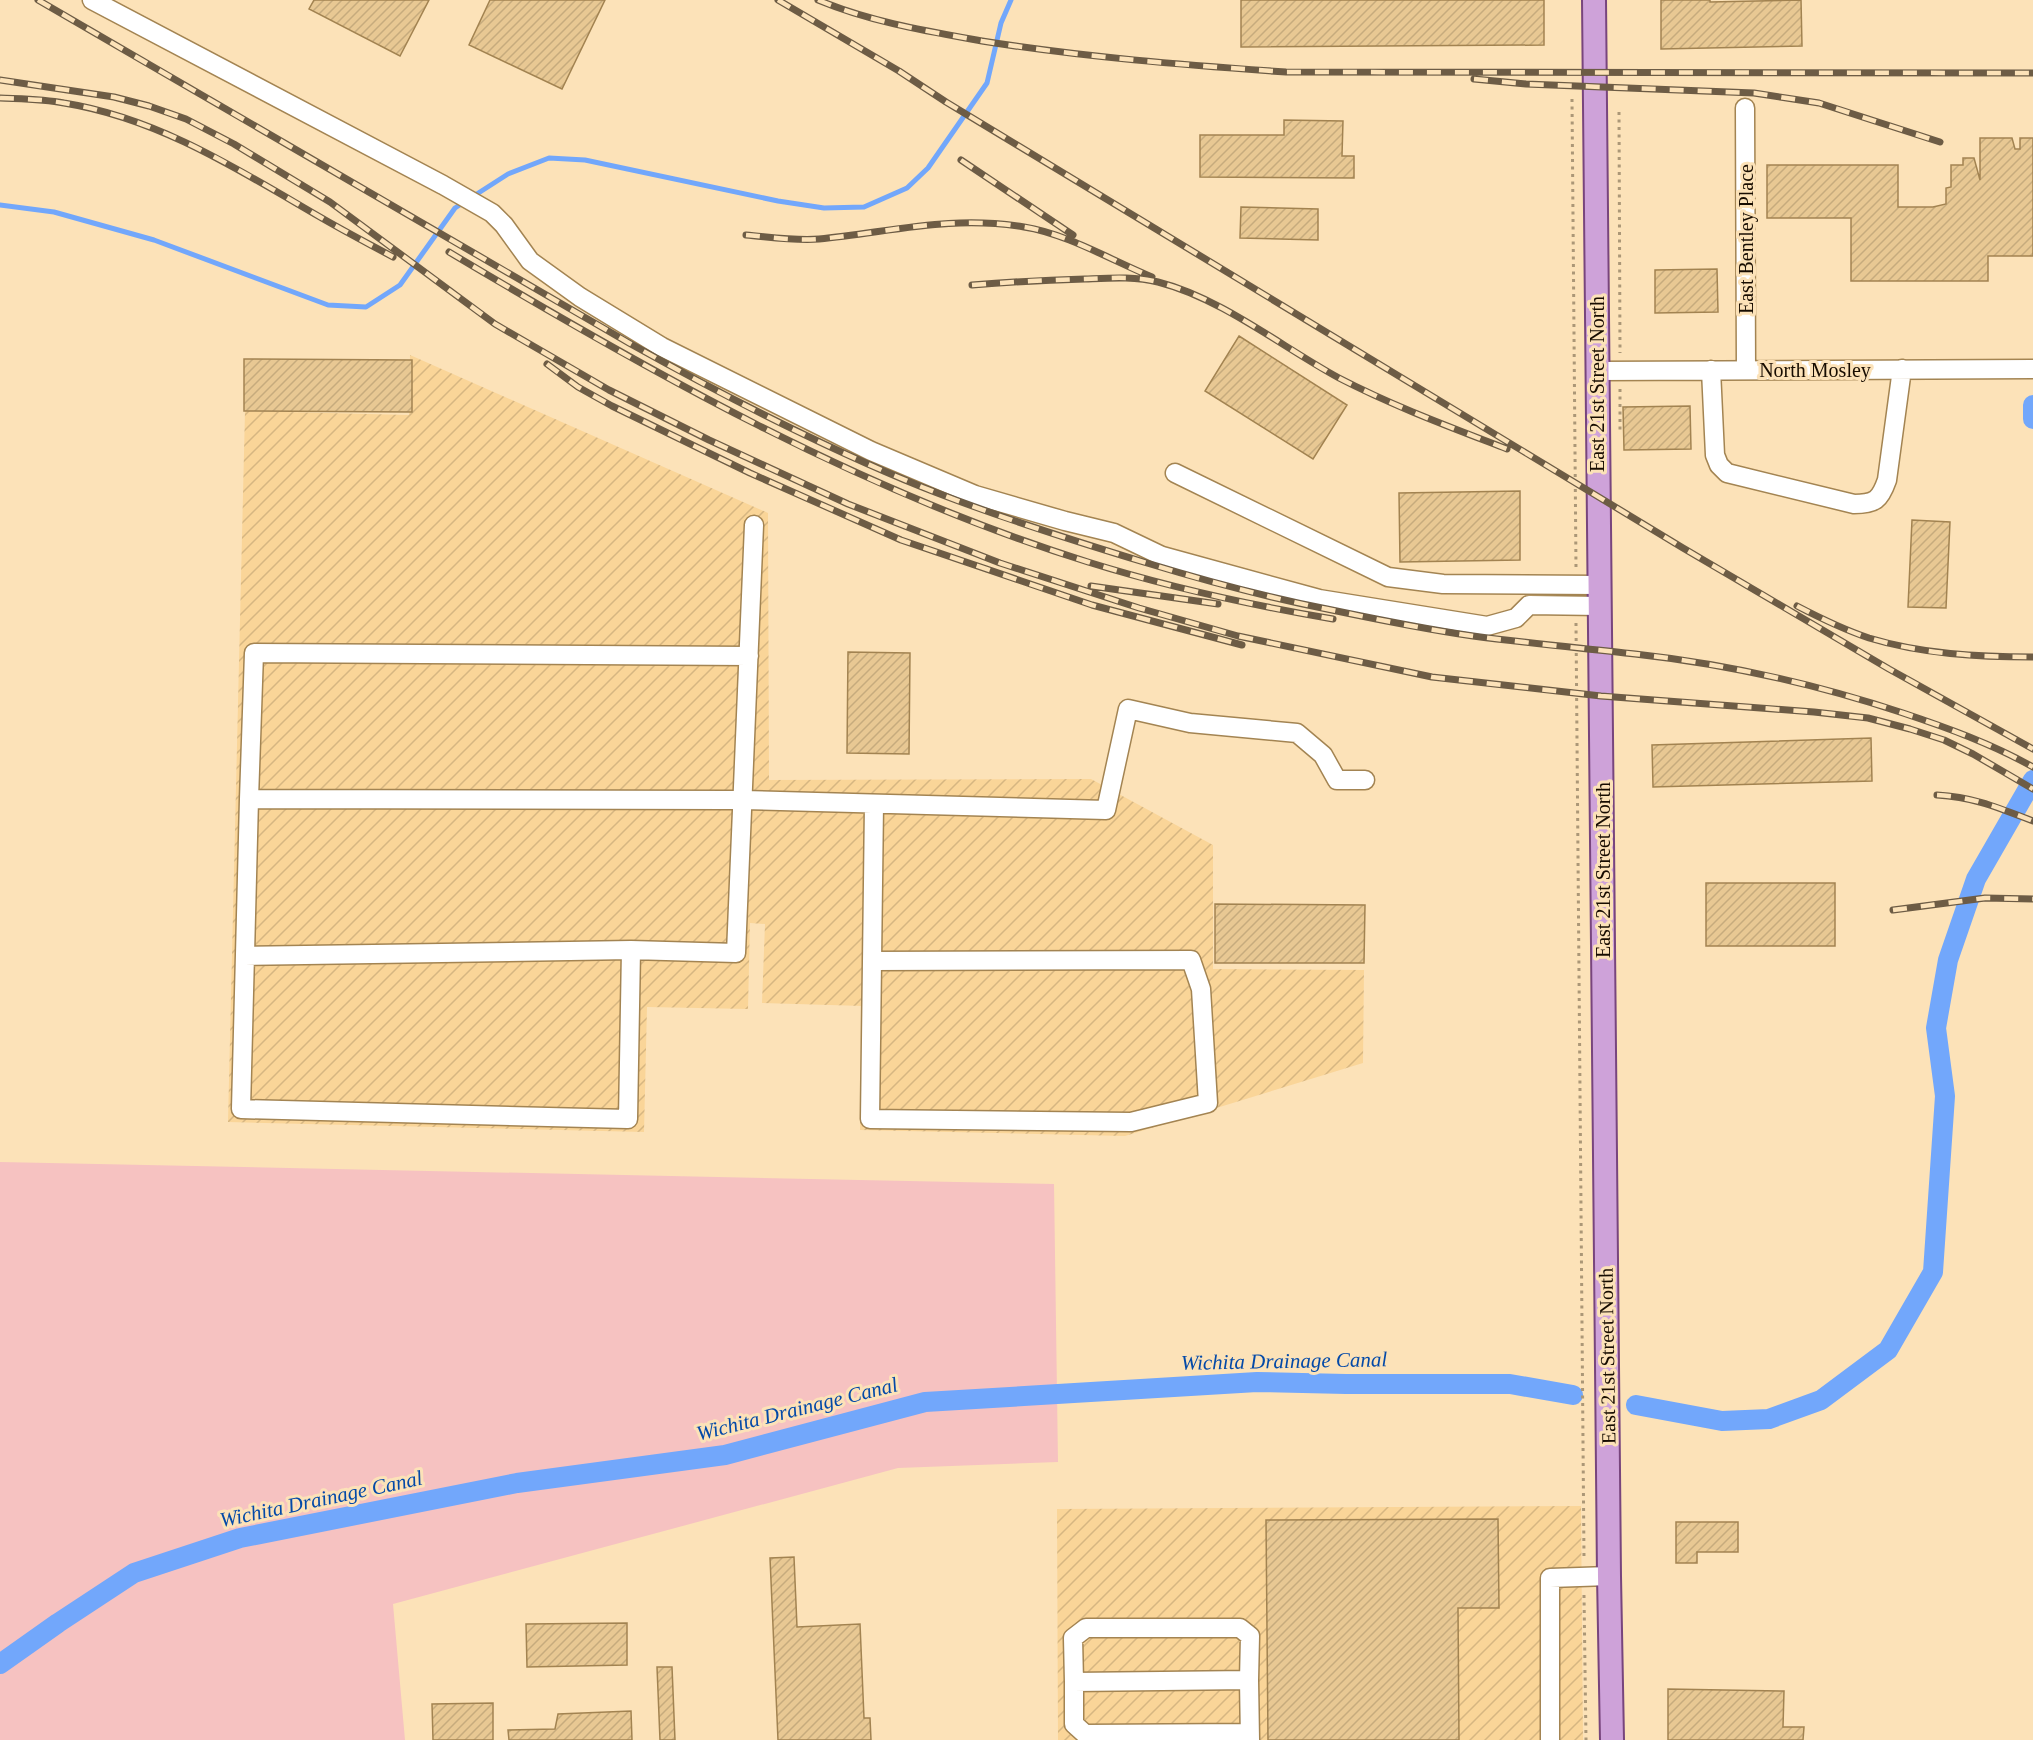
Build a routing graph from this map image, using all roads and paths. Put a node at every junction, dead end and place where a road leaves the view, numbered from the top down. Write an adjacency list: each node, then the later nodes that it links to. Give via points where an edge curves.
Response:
1 (92, 0): 14 (street, via 492,213 530,261 662,347 871,451 975,495 1114,533 1162,556 1319,599 1487,626 1516,618 1529,605)
2 (1594, 0): 9 (main road, East 21st Street North)
3 (1572, 99): 12 (path)
4 (1745, 108): 8 (street, East Bentley Place)
5 (1902, 369): 6 (street, North Mosley); 7 (street, via 1887,480 1877,500 1868,504 1854,504 1727,473 1715,455); 8 (street, North Mosley)
6 (2033, 369)
7 (1711, 370): 8 (street, North Mosley); 9 (street, North Mosley)
8 (1746, 370)
9 (1598, 371): 13 (main road, East 21st Street North)
10 (1175, 473): 12 (street, via 1388,577 1443,584)
11 (754, 525): 15 (street)
12 (1576, 585): 13 (street)
13 (1599, 596): 14 (street); 23 (main road, East 21st Street North)
14 (1576, 605): 24 (path)
15 (749, 656): 17 (street, via 254,653); 18 (street)
16 (1365, 780): 19 (street, via 1337,780 1323,755 1297,733 1190,723 1128,709 1106,810)
17 (249, 799): 18 (street); 21 (street)
18 (744, 800): 19 (street); 20 (street, via 736,953)
19 (874, 804): 22 (street)
20 (630, 950): 21 (street); 21 (street, via 628,1119 241,1109)
21 (245, 956)
22 (872, 961): 22 (street, via 870,1119 1131,1122 1208,1103 1201,989 1191,960)
23 (1609, 1576): 24 (street); 30 (main road, East 21st Street North)
24 (1584, 1577): 28 (street, via 1550,1578); 29 (path)
25 (1249, 1680): 26 (street); 26 (street, via 1250,1636 1240,1628 1086,1628 1074,1638); 27 (street)
26 (1074, 1682): 27 (street, via 1074,1724 1085,1734)
27 (1250, 1736)
28 (1550, 1740)
29 (1586, 1740)
30 (1612, 1740)

